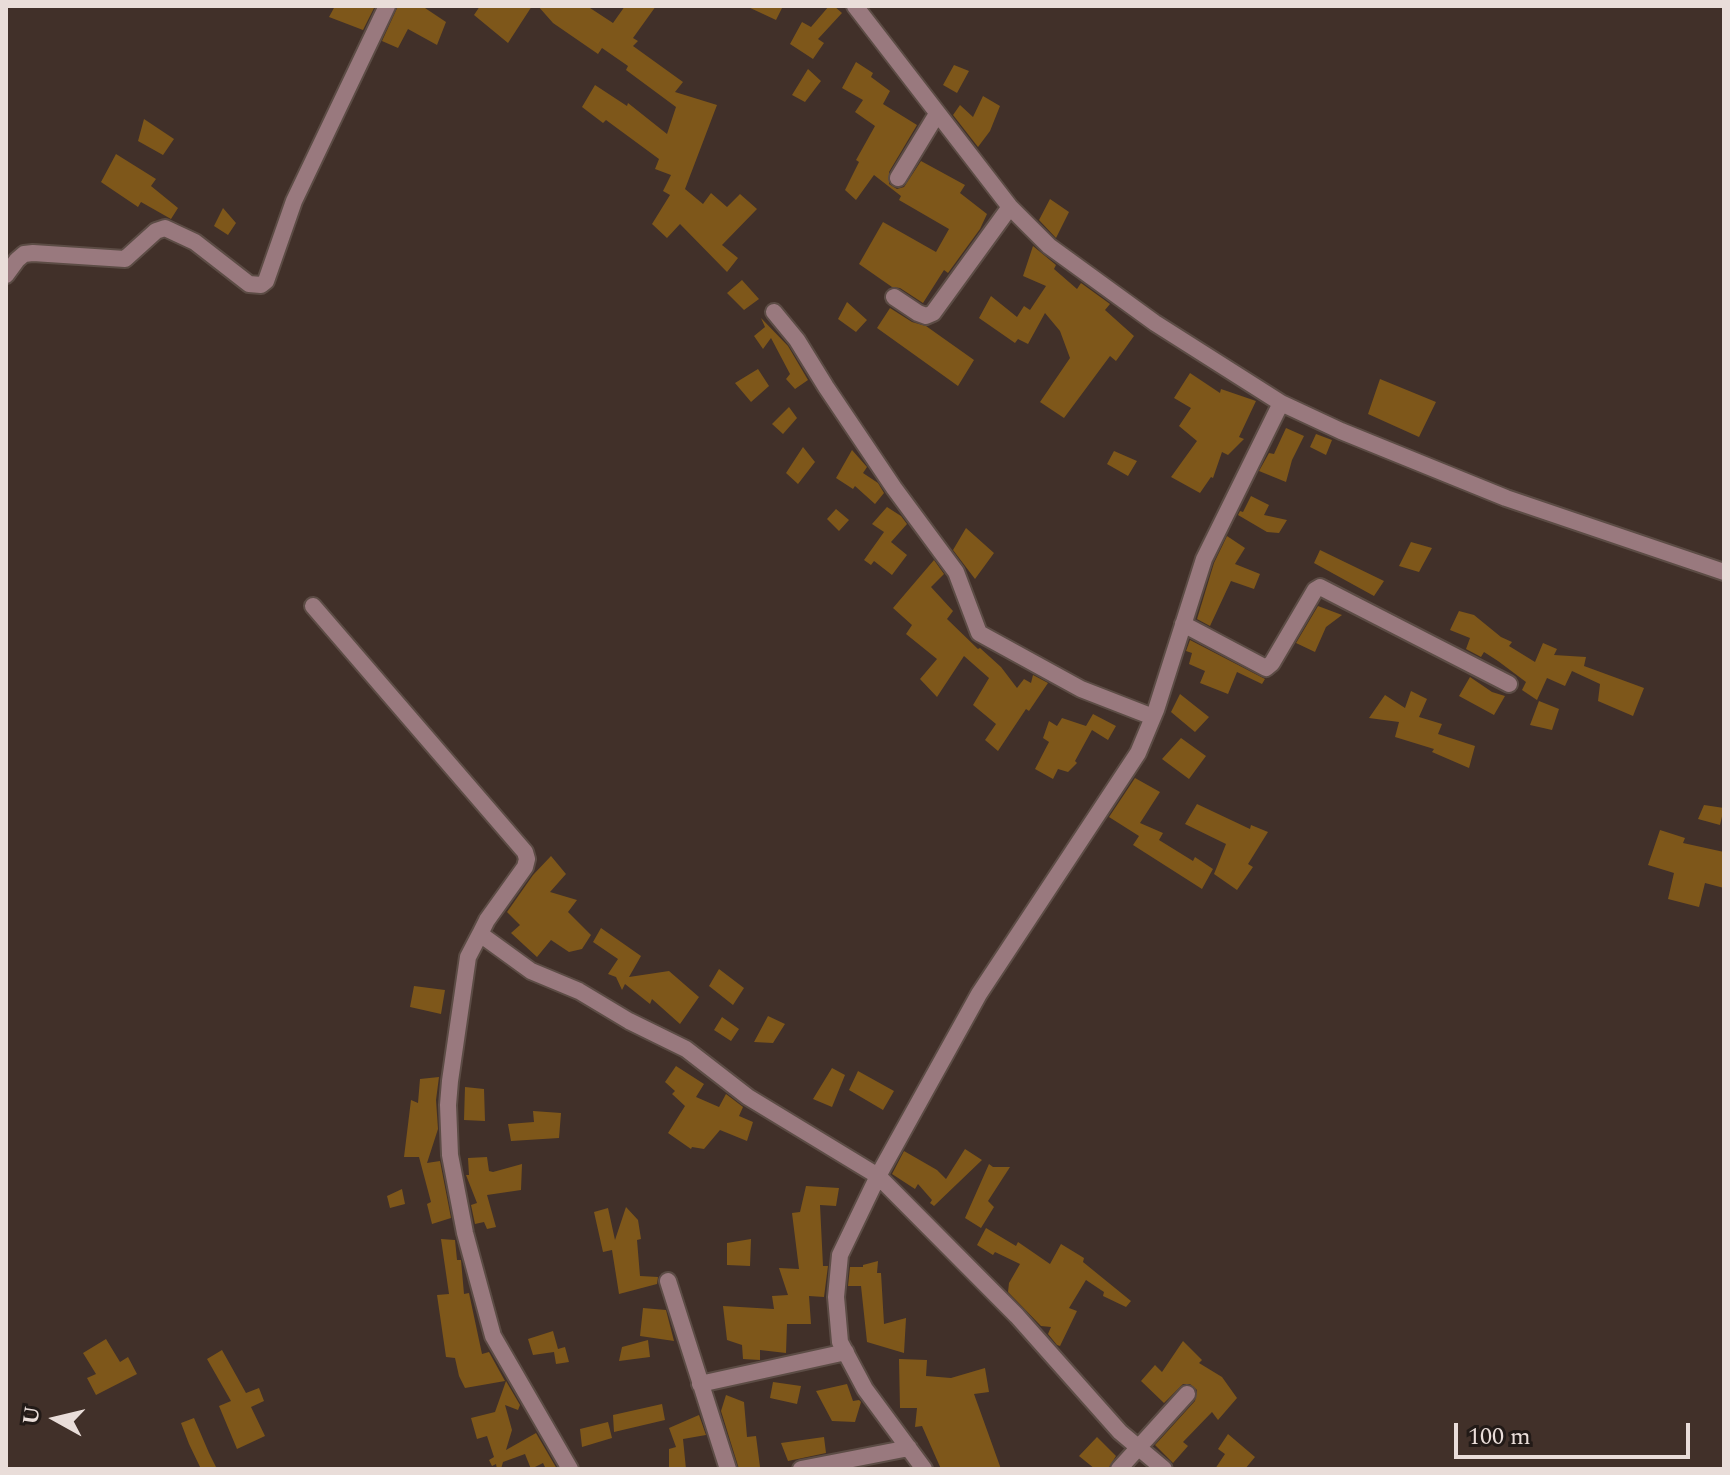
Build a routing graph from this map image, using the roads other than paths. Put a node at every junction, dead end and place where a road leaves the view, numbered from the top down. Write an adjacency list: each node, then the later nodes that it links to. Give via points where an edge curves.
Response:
1 (387, 6): 6 (street, via 294,201 261,285 249,284 195,242 165,228 125,259 24,254)
2 (855, 6): 3 (street)
3 (937, 114): 4 (street); 5 (street)
4 (898, 178)
5 (1010, 207): 7 (street, via 933,313 918,313); 9 (street, via 1085,273)
6 (6, 275)
7 (894, 297)
8 (774, 312): 14 (street, via 956,572 979,633 1081,689)
9 (1281, 403): 10 (street, via 1506,498); 12 (street, via 1208,547)
10 (1724, 572)
11 (313, 606): 15 (street, via 525,852 525,867)
12 (1183, 624): 13 (street, via 1266,668 1320,587); 14 (street)
13 (1509, 684)
14 (1153, 717): 16 (street, via 1127,771 979,994)
15 (480, 934): 16 (street, via 531,971 686,1049 748,1097); 23 (street, via 468,957 450,1081 450,1155 493,1336)
16 (878, 1176): 18 (street, via 840,1255 836,1297 840,1342); 21 (street)
17 (668, 1281): 19 (street)
18 (846, 1352): 19 (street); 22 (street, via 865,1389)
19 (700, 1384): 24 (street)
20 (1187, 1394): 21 (street)
21 (1138, 1447): 27 (street); 28 (street)
22 (909, 1448): 25 (street); 26 (street)
23 (570, 1469)
24 (728, 1469)
25 (801, 1469)
26 (924, 1469)
27 (1119, 1469)
28 (1164, 1469)

